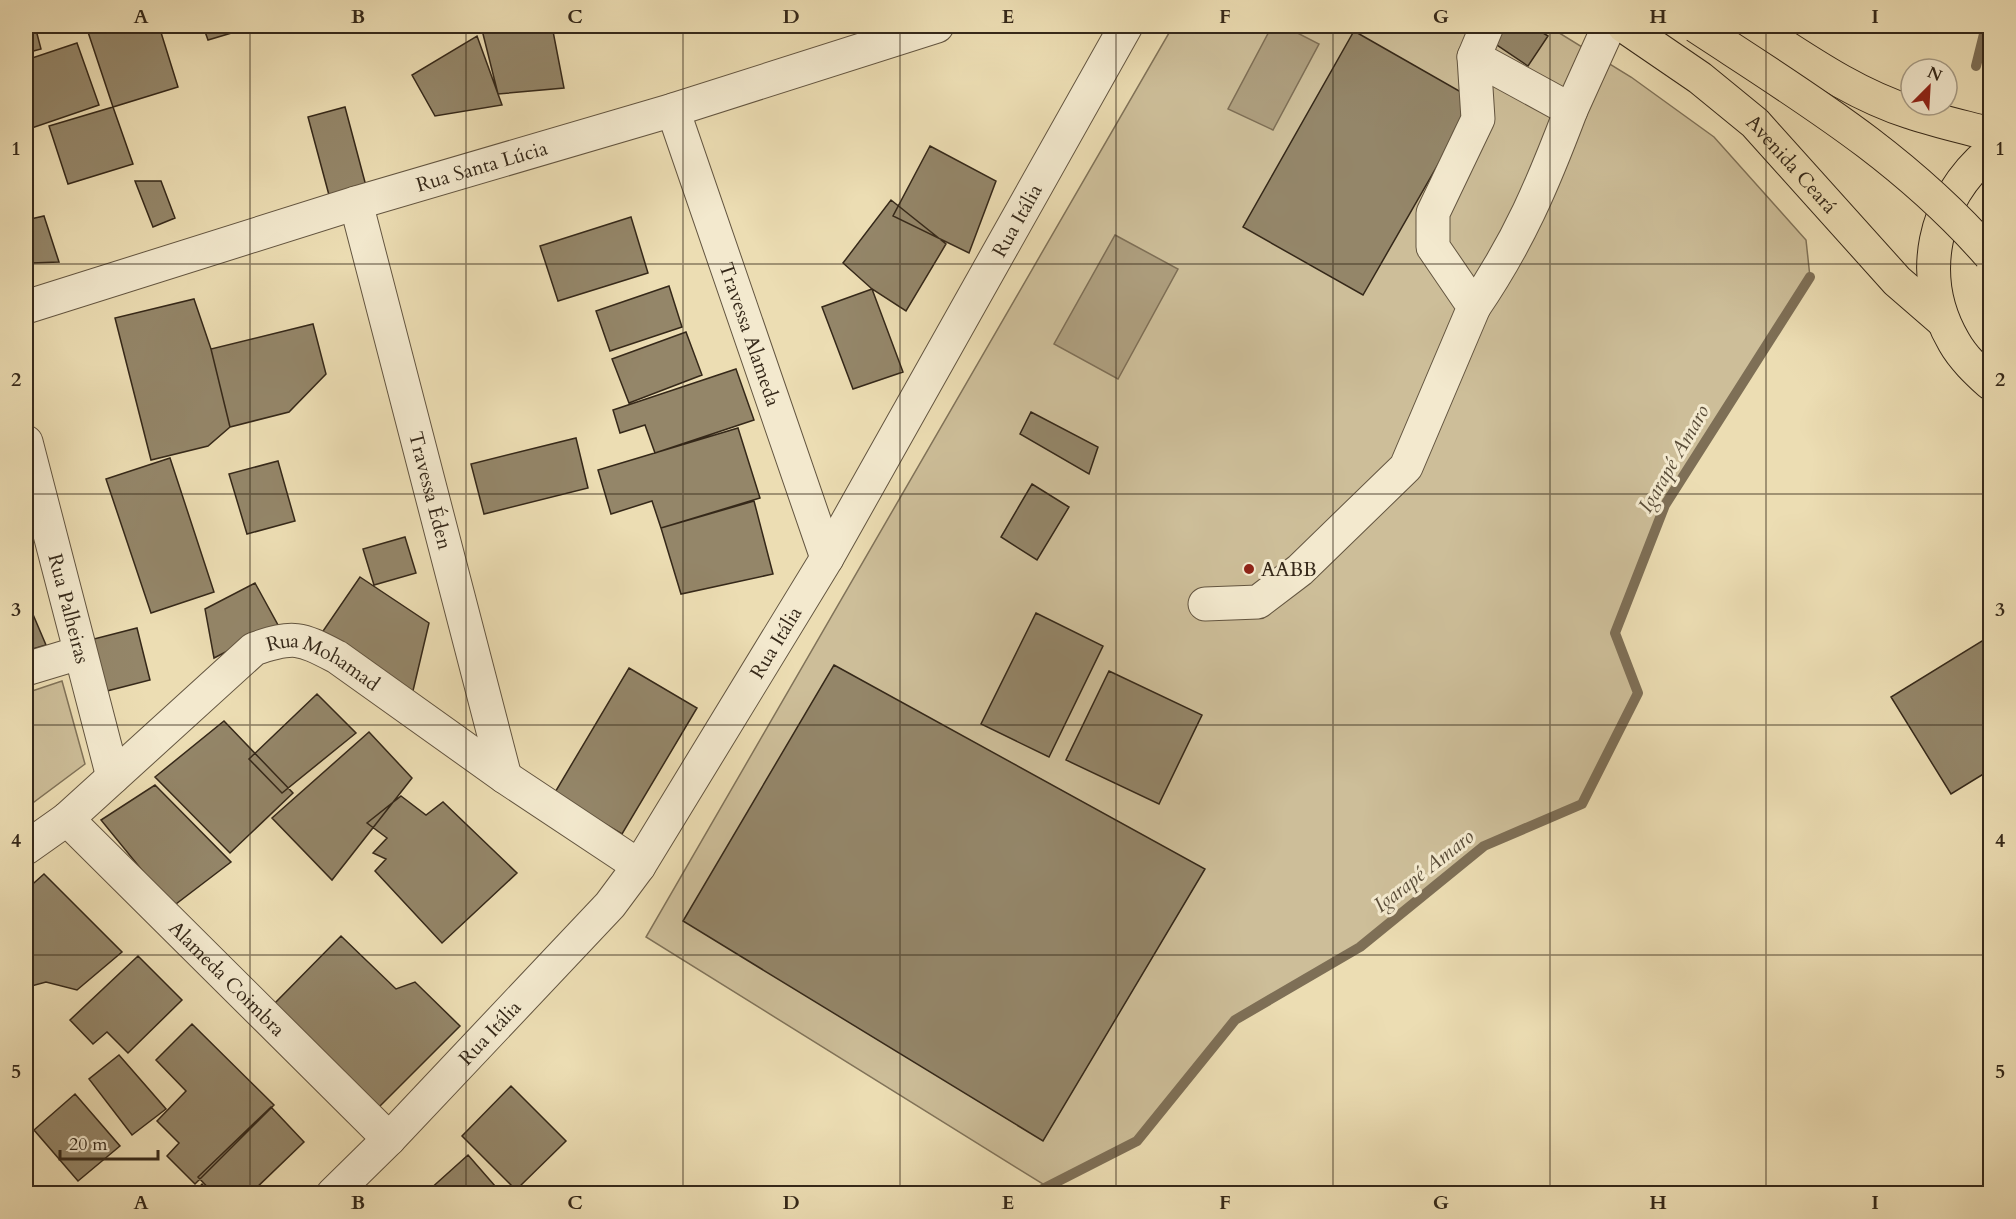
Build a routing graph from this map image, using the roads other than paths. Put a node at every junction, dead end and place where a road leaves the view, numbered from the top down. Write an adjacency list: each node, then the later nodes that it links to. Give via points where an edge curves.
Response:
1 (937, 26): 9 (street, Rua Santa Lúcia)
2 (1126, 26): 20 (street, Rua Itália)
3 (1487, 26): 8 (street)
4 (1609, 26): 10 (street)
5 (1624, 26): 17 (main road, Avenida Ceará, via 1700,78 1755,123 1897,281)
6 (1696, 26): 14 (main road, bridge, via 1880,150 1928,189)
7 (1753, 26): 11 (main road, via 1858,91 1909,112)
8 (1474, 57): 10 (street); 15 (street, via 1478,119 1433,213 1433,248)
9 (673, 110): 13 (street, Rua Santa Lúcia); 20 (street, Travessa Alameda)
10 (1571, 110): 15 (street, via 1538,197 1505,261)
11 (1990, 134)
12 (1990, 152): 17 (main road, via 1954,192 1934,242 1935,294)
13 (356, 203): 16 (street, Rua Santa Lúcia); 25 (street, Travessa Éden)
14 (1990, 255)
15 (1474, 307): 21 (street, via 1406,467 1300,570 1258,602)
16 (26, 308)
17 (1942, 320): 18 (main road, via 1954,344)
18 (1990, 383)
19 (26, 442): 22 (street, Rua Palheiras)
20 (827, 558): 28 (street, Rua Itália)
21 (1205, 604)
22 (79, 653): 23 (street); 24 (street, Rua Palheiras)
23 (26, 669)
24 (113, 777): 25 (street, Rua Mohamad, via 254,649 294,638 337,657); 26 (street, Rua Mohamad)
25 (505, 777): 28 (street, Rua Mohamad)
26 (67, 819): 27 (street, Rua Mohamad); 29 (street, Alameda Coimbra)
27 (26, 848)
28 (639, 866): 29 (street, Rua Itália, via 610,906)
29 (389, 1139): 30 (street, Rua Itália)
30 (333, 1194)

